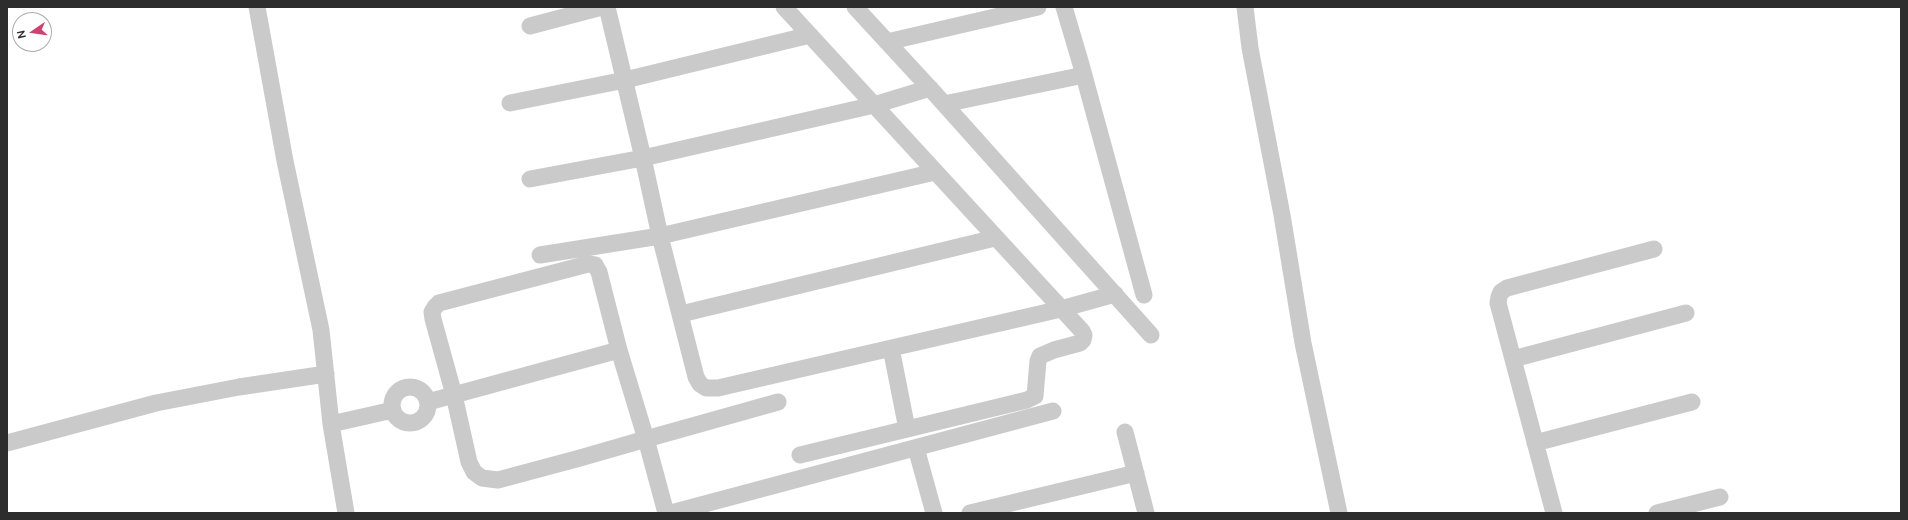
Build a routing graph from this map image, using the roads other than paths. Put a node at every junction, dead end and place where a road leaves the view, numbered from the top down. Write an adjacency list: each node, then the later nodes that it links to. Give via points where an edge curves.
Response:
1 (257, 7): 34 (street, via 285,161 321,330)
2 (602, 7): 9 (street)
3 (607, 7): 13 (street)
4 (784, 7): 10 (street)
5 (854, 7): 11 (street)
6 (1038, 7): 11 (street)
7 (1064, 7): 12 (street)
8 (1246, 7): 57 (street, via 1250,48 1303,343)
9 (530, 26)
10 (810, 35): 13 (street); 17 (street)
11 (887, 42): 14 (street)
12 (1084, 75): 16 (street); 26 (street)
13 (624, 80): 15 (street); 18 (street)
14 (930, 88): 16 (street); 17 (street)
15 (510, 103)
16 (944, 104): 25 (street)
17 (874, 105): 18 (street); 19 (street)
18 (643, 158): 20 (street); 21 (street)
19 (935, 172): 21 (street); 22 (street)
20 (530, 179)
21 (660, 236): 24 (street); 29 (street)
22 (995, 238): 27 (street); 29 (street)
23 (1654, 250): 33 (street, via 1507,288 1501,292 1498,303)
24 (540, 255)
25 (1115, 294): 27 (street); 30 (street)
26 (1144, 295)
27 (1061, 309): 31 (street); 42 (street, via 1082,331 1083,340 1040,356 1035,396)
28 (1686, 312): 33 (street)
29 (681, 314): 31 (street, via 696,377 706,388 718,388)
30 (1151, 335)
31 (891, 348): 42 (street)
32 (619, 350): 35 (street); 35 (street, via 595,265 588,264 439,303 432,312 432,319); 44 (street)
33 (1513, 359): 46 (street)
34 (326, 374): 41 (street); 45 (street, via 156,403)
35 (454, 395): 36 (street); 44 (street, via 469,462 474,472 482,478 498,480)
36 (428, 402): 39 (street, via 426,414 412,423 400,420); 39 (street, via 422,391 409,387 397,392 393,398)
37 (778, 402): 44 (street)
38 (1692, 402): 46 (street)
39 (393, 410): 41 (street)
40 (1053, 411): 47 (street)
41 (331, 424): 51 (street)
42 (907, 429): 48 (street)
43 (1125, 432): 49 (street)
44 (646, 439): 52 (street)
45 (7, 443)
46 (1535, 443): 58 (street)
47 (916, 448): 53 (street); 54 (street)
48 (800, 455)
49 (1136, 473): 55 (street); 56 (street)
50 (1720, 497): 59 (street)
51 (346, 513)
52 (666, 513)
53 (671, 513)
54 (934, 513)
55 (970, 513)
56 (1146, 513)
57 (1339, 513)
58 (1554, 513)
59 (1658, 513)

